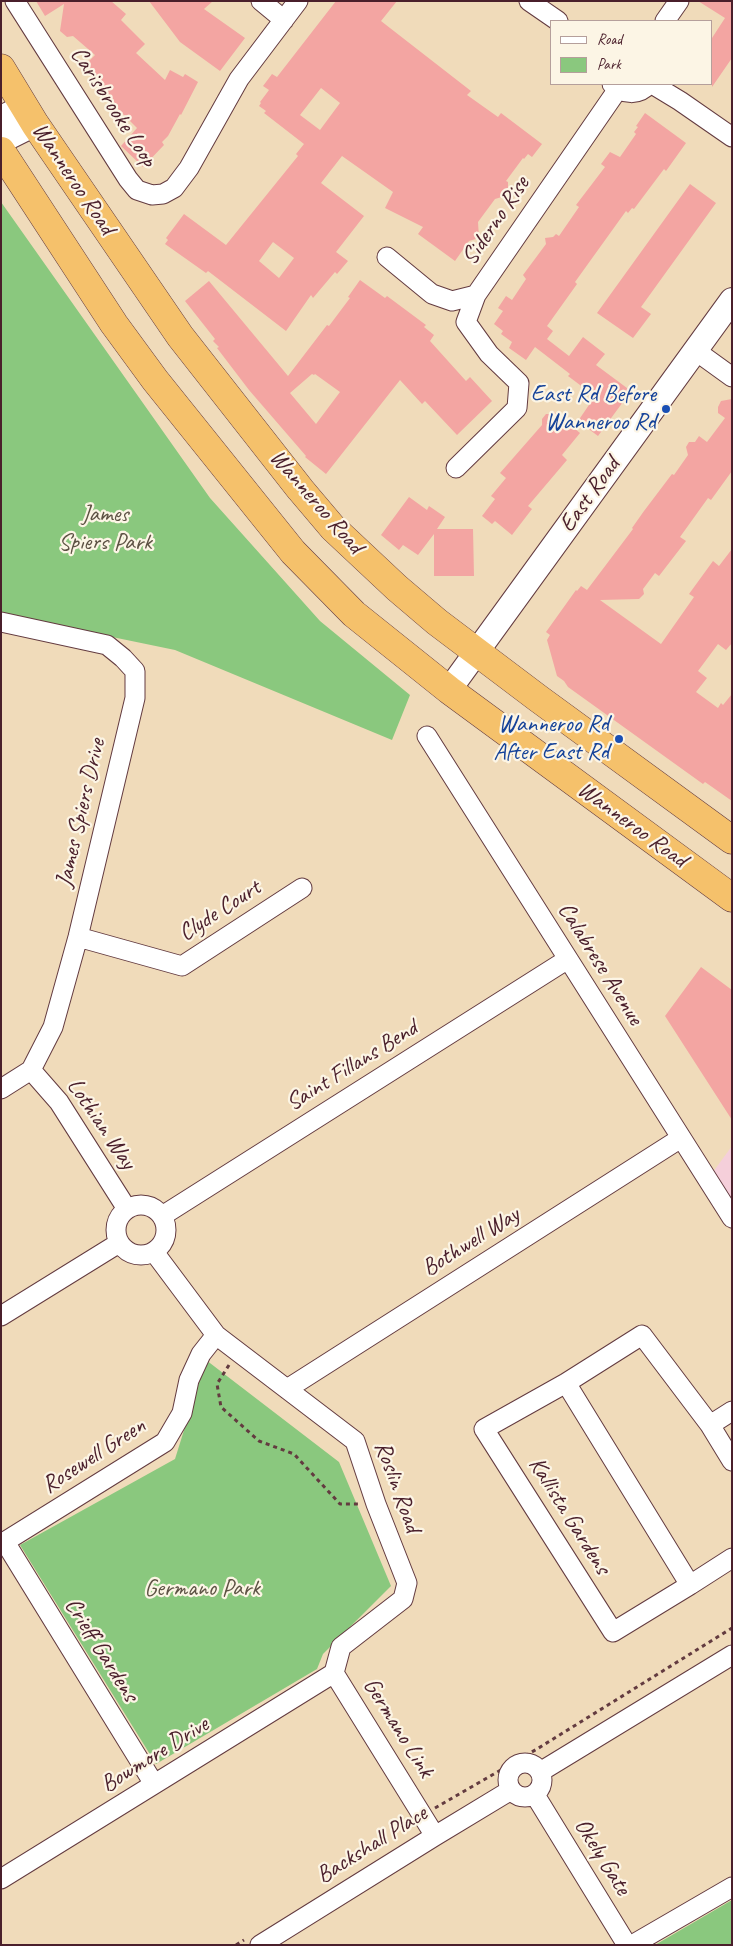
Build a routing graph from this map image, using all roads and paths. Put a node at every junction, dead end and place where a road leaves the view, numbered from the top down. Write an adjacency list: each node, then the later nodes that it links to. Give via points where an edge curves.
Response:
1 (15, 1): 6 (street, Carisbrooke Loop, via 128,179 137,190 152,195 174,188 189,168 239,79)
2 (260, 1): 6 (street)
3 (298, 1): 6 (street, Carisbrooke Loop)
4 (530, 1): 7 (street)
5 (679, 1): 8 (street)
6 (284, 20)
7 (557, 20)
8 (666, 20)
9 (1, 68): 13 (highway, Wanneroo Road)
10 (650, 85): 12 (street, via 632,93)
11 (653, 85): 15 (street)
12 (615, 86): 21 (street, Siderno Rise)
13 (30, 115): 14 (street); 16 (street); 27 (highway, Wanneroo Road, via 180,336 300,489 333,528 397,588)
14 (1, 118)
15 (732, 137)
16 (1, 141)
17 (1, 150): 19 (highway, Wanneroo Road)
18 (1, 181): 19 (highway)
19 (51, 228): 28 (highway, Wanneroo Road, via 155,380 293,552 354,614)
20 (388, 257): 21 (street, Siderno Rise, via 432,294 452,301)
21 (476, 295): 25 (street, via 466,322 489,354 519,382 517,408)
22 (732, 300): 23 (street, East Road)
23 (696, 351): 24 (street); 27 (street, East Road)
24 (732, 376)
25 (456, 468)
26 (1, 622): 33 (street, James Spiers Drive, via 107,644 135,671 135,698)
27 (476, 651): 28 (street, East Road); 30 (highway, Wanneroo Road)
28 (449, 690): 32 (highway, Wanneroo Road)
29 (427, 736): 34 (street, Calabrese Avenue)
30 (732, 840)
31 (302, 888): 33 (street, Clyde Court, via 182,966)
32 (732, 898)
33 (78, 936): 35 (street, James Spiers Drive, via 53,1027)
34 (568, 959): 37 (street, Calabrese Avenue); 39 (street, Saint Fillans Bend)
35 (31, 1070): 36 (street); 38 (street, Lothian Way, via 59,1102)
36 (1, 1089)
37 (681, 1138): 40 (street, Calabrese Avenue); 47 (street, Bothwell Way)
38 (127, 1208): 39 (street, via 144,1204); 41 (street, via 116,1225)
39 (162, 1216): 42 (street, via 166,1233 164,1242)
40 (732, 1218)
41 (119, 1243): 42 (street, via 128,1253 137,1256); 43 (street)
42 (154, 1252): 44 (street, Roslin Road)
43 (1, 1316)
44 (216, 1335): 45 (street, Roslin Road); 52 (street, Rosewell Green, via 201,1354 190,1380 182,1413 165,1442)
45 (237, 1351): 47 (street, Roslin Road); 51 (path, via 217,1384 221,1407 259,1441 294,1454 340,1504)
46 (566, 1384): 49 (street, Kallista Gardens, via 642,1335); 54 (street); 54 (street, Kallista Gardens, via 484,1429 613,1632)
47 (287, 1389): 51 (street, Roslin Road, via 355,1441)
48 (732, 1411): 49 (street)
49 (710, 1425): 50 (street, Kallista Gardens)
50 (732, 1461)
51 (376, 1504): 57 (street, Roslin Road, via 407,1583 403,1599 341,1647)
52 (3, 1543): 59 (street, Crieff Gardens)
53 (732, 1558): 54 (street, Kallista Gardens)
54 (690, 1586)
55 (732, 1628): 62 (path, via 584,1721)
56 (732, 1655): 58 (street)
57 (334, 1673): 59 (street, Bowmore Drive); 62 (street, Germano Link)
58 (540, 1772): 60 (street, via 537,1767 526,1763 514,1767 509,1778); 61 (street, via 541,1787)
59 (154, 1784): 64 (street, Bowmore Drive)
60 (511, 1790): 61 (street, via 522,1797); 63 (street, Backshall Place)
61 (534, 1795): 67 (street, Okely Gate)
62 (423, 1816): 63 (street, Germano Link)
63 (434, 1836): 66 (street, Backshall Place)
64 (1, 1879)
65 (732, 1887): 68 (street)
66 (260, 1945)
67 (627, 1945)
68 (632, 1945)

